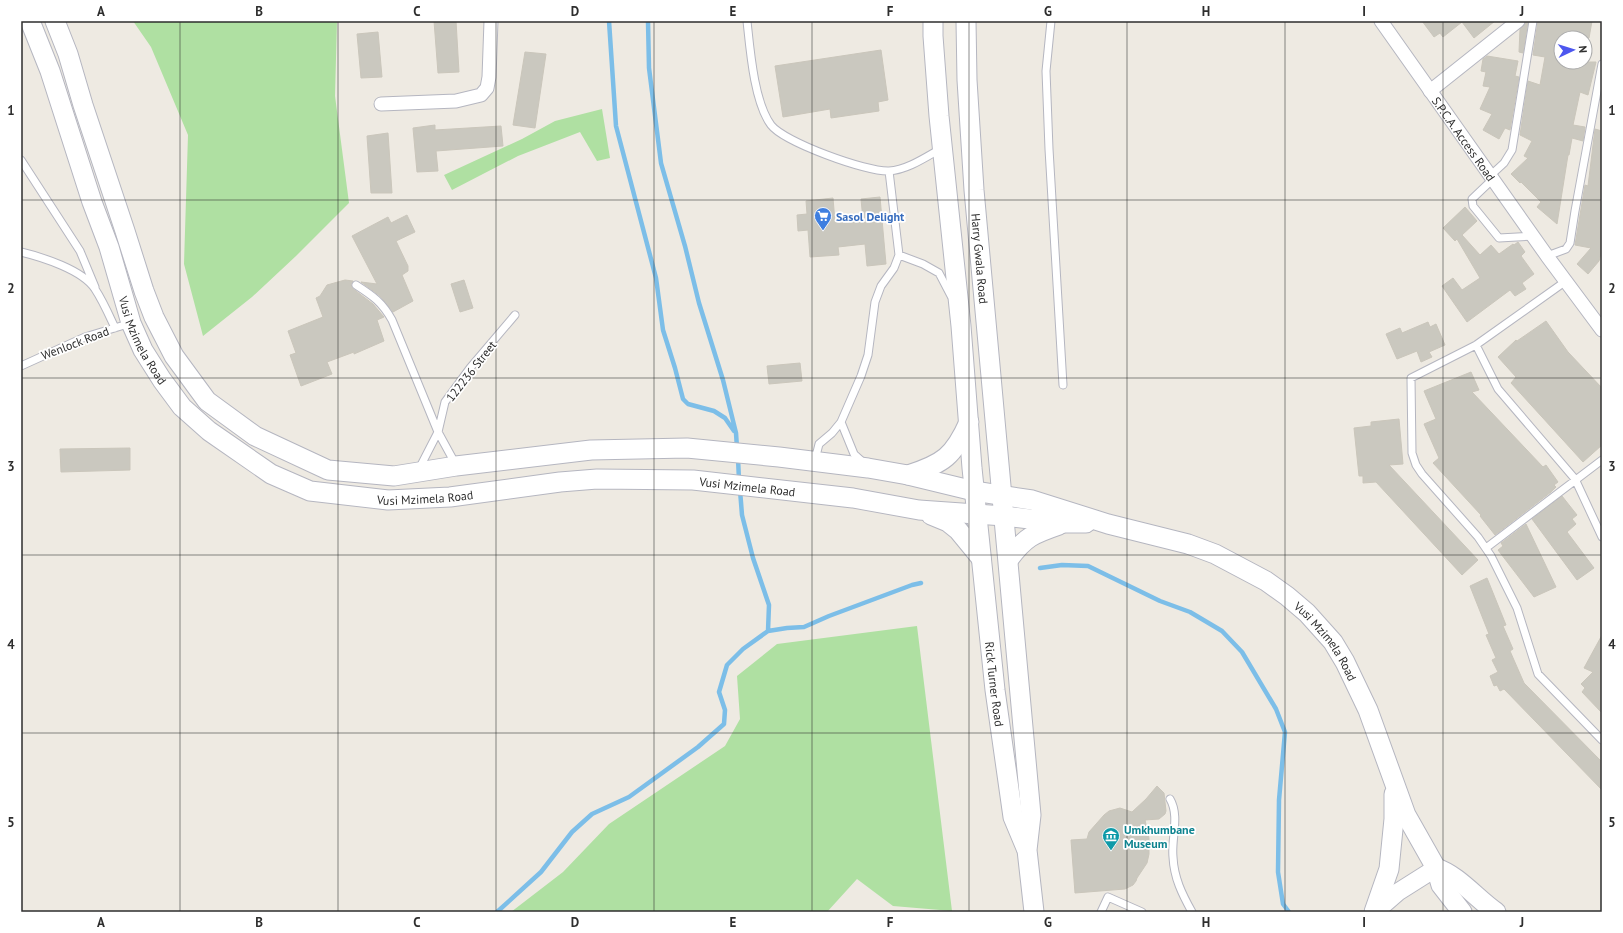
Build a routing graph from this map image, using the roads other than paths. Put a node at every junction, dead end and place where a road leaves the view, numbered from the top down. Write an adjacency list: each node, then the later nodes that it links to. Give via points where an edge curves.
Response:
1 (30, 21): 26 (main road, Vusi Mzimela Road, via 50,70 109,247)
2 (55, 21): 39 (main road, Vusi Mzimela Road, via 154,317 174,356 207,401 255,436 328,470 394,476)
3 (491, 21): 13 (street, via 489,77 487,88 481,95 456,101)
4 (747, 21): 16 (lane, via 756,86 765,116 771,126 780,133 835,159)
5 (933, 21): 14 (main road)
6 (966, 21): 43 (main road, Harry Gwala Road, via 974,190)
7 (1051, 21): 31 (lane, via 1046,71)
8 (1381, 21): 12 (street, S.P.C.A. Access Road)
9 (1518, 21): 12 (street)
10 (1533, 21): 17 (lane, via 1512,150)
11 (1602, 64): 21 (lane, via 1568,246)
12 (1430, 91): 17 (street, S.P.C.A. Access Road)
13 (381, 104)
14 (944, 147): 16 (lane, via 916,164); 27 (main road, via 950,234)
15 (21, 160): 24 (lane, via 80,251)
16 (889, 171): 20 (lane)
17 (1492, 177): 18 (street, S.P.C.A. Access Road); 18 (lane, via 1472,199 1473,206 1499,238)
18 (1534, 236): 21 (street, S.P.C.A. Access Road)
19 (21, 252): 24 (lane, via 74,271)
20 (899, 255): 27 (lane, via 939,273 952,298); 32 (lane, via 877,295 868,355)
21 (1547, 256): 22 (street, S.P.C.A. Access Road)
22 (1566, 281): 28 (street, S.P.C.A. Access Road); 29 (lane)
23 (356, 285): 34 (lane, via 384,306 392,320)
24 (95, 287): 26 (lane)
25 (515, 315): 34 (lane, 122236 Street, via 445,402)
26 (123, 326): 30 (lane, Wenlock Road, via 85,337); 44 (main road, Vusi Mzimela Road, via 143,350 182,407 209,431 271,474 310,491 388,500 450,497 597,479 693,480 853,498)
27 (961, 326): 33 (main road)
28 (1602, 330)
29 (1476, 345): 41 (lane, via 1498,389); 50 (lane, via 1411,378 1412,453 1422,474)
30 (21, 366)
31 (1063, 385)
32 (841, 422): 36 (lane, via 818,444); 38 (lane, via 854,454)
33 (969, 422): 40 (main road, via 952,452 926,469); 42 (main road)
34 (438, 432): 37 (lane); 39 (lane, 122236 Street)
35 (1602, 460): 41 (lane)
36 (815, 462): 37 (main road, Vusi Mzimela Road, via 686,448 591,450); 38 (main road, Vusi Mzimela Road)
37 (456, 466): 39 (main road, Vusi Mzimela Road)
38 (868, 468): 40 (main road, Vusi Mzimela Road)
39 (417, 472)
40 (908, 475): 42 (main road, Vusi Mzimela Road)
41 (1575, 479): 49 (lane); 50 (lane)
42 (974, 491): 43 (main road, Vusi Mzimela Road); 45 (main road, Rick Turner Road)
43 (1002, 495): 46 (main road, Harry Gwala Road); 48 (main road, Vusi Mzimela Road, via 1032,500)
44 (918, 510): 45 (main road, Vusi Mzimela Road); 51 (main road, via 948,522 958,530)
45 (977, 515): 46 (main road, Vusi Mzimela Road); 51 (main road, Rick Turner Road)
46 (1004, 516): 47 (main road, Vusi Mzimela Road); 52 (main road, Rick Turner Road)
47 (1064, 523): 48 (main road, Vusi Mzimela Road); 52 (main road, via 1036,532 1020,544)
48 (1108, 524): 54 (main road, Vusi Mzimela Road, via 1180,542 1215,554 1266,581 1307,613 1333,642 1354,678)
49 (1602, 537)
50 (1486, 548): 53 (lane, via 1517,608 1538,674)
51 (980, 558): 56 (main road, Rick Turner Road, via 994,690 1013,817)
52 (1009, 559): 56 (main road, Rick Turner Road, via 1031,815)
53 (1602, 740)
54 (1394, 784): 57 (main road, Vusi Mzimela Road, via 1406,815); 62 (main road, via 1394,819 1389,869)
55 (1170, 799): 61 (lane, via 1174,806 1172,843 1176,877)
56 (1027, 850): 58 (main road, Rick Turner Road)
57 (1436, 868): 62 (street, via 1398,892); 63 (main road, Vusi Mzimela Road, via 1444,891); 64 (main road, via 1449,873)
58 (1034, 912)
59 (1101, 912): 60 (lane, via 1108,897)
60 (1142, 912)
61 (1192, 912)
62 (1375, 912)
63 (1462, 912)
64 (1496, 912)

